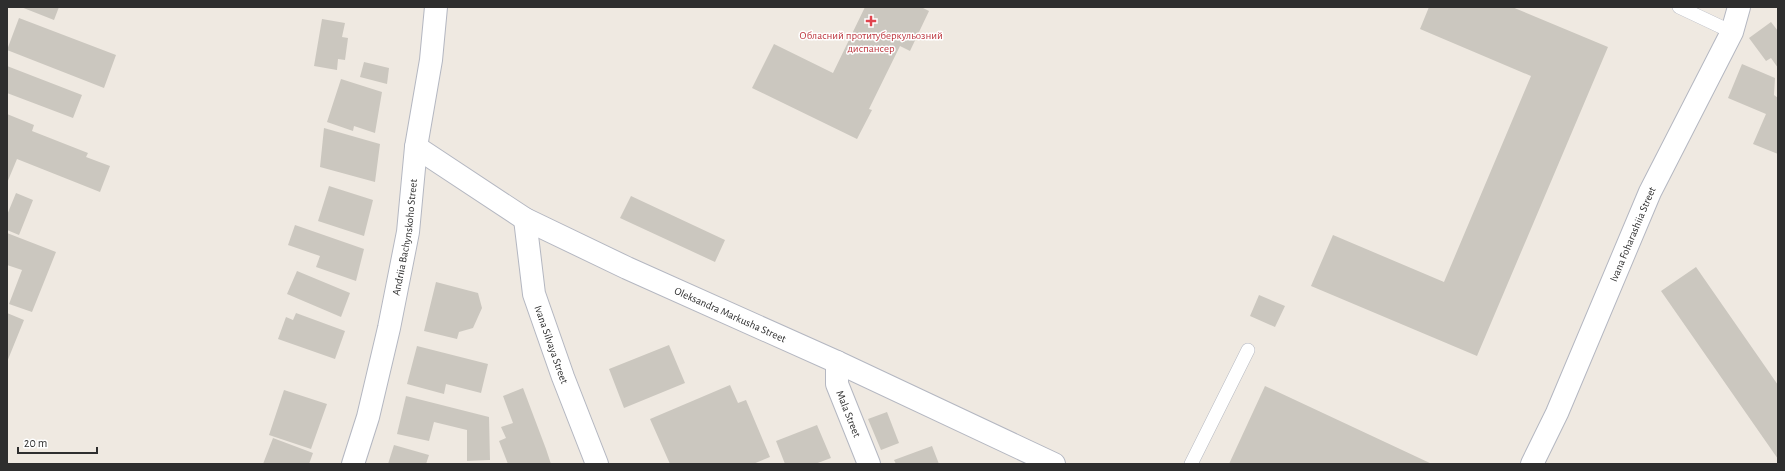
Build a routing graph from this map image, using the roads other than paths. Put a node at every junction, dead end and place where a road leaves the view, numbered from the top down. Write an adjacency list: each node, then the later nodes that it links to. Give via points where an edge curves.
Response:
1 (436, 7): 5 (street, Andriia Bachynskoho Street, via 431,60)
2 (1679, 7): 4 (lane)
3 (1739, 7): 4 (street, Ivana Foharashiia Street)
4 (1732, 32): 14 (street, Ivana Foharashiia Street, via 1650,192 1557,413)
5 (416, 147): 6 (street, Oleksandra Markusha Street); 9 (street, Andriia Bachynskoho Street, via 408,232 391,321 368,417)
6 (525, 219): 8 (street, Oleksandra Markusha Street, via 635,272); 10 (street, Ivana Silvaya Street, via 534,294)
7 (1248, 350): 13 (lane)
8 (837, 362): 11 (street, Mala Street, via 837,384); 12 (street, Oleksandra Markusha Street)
9 (353, 464)
10 (597, 464)
11 (869, 464)
12 (1054, 464)
13 (1191, 464)
14 (1532, 464)

